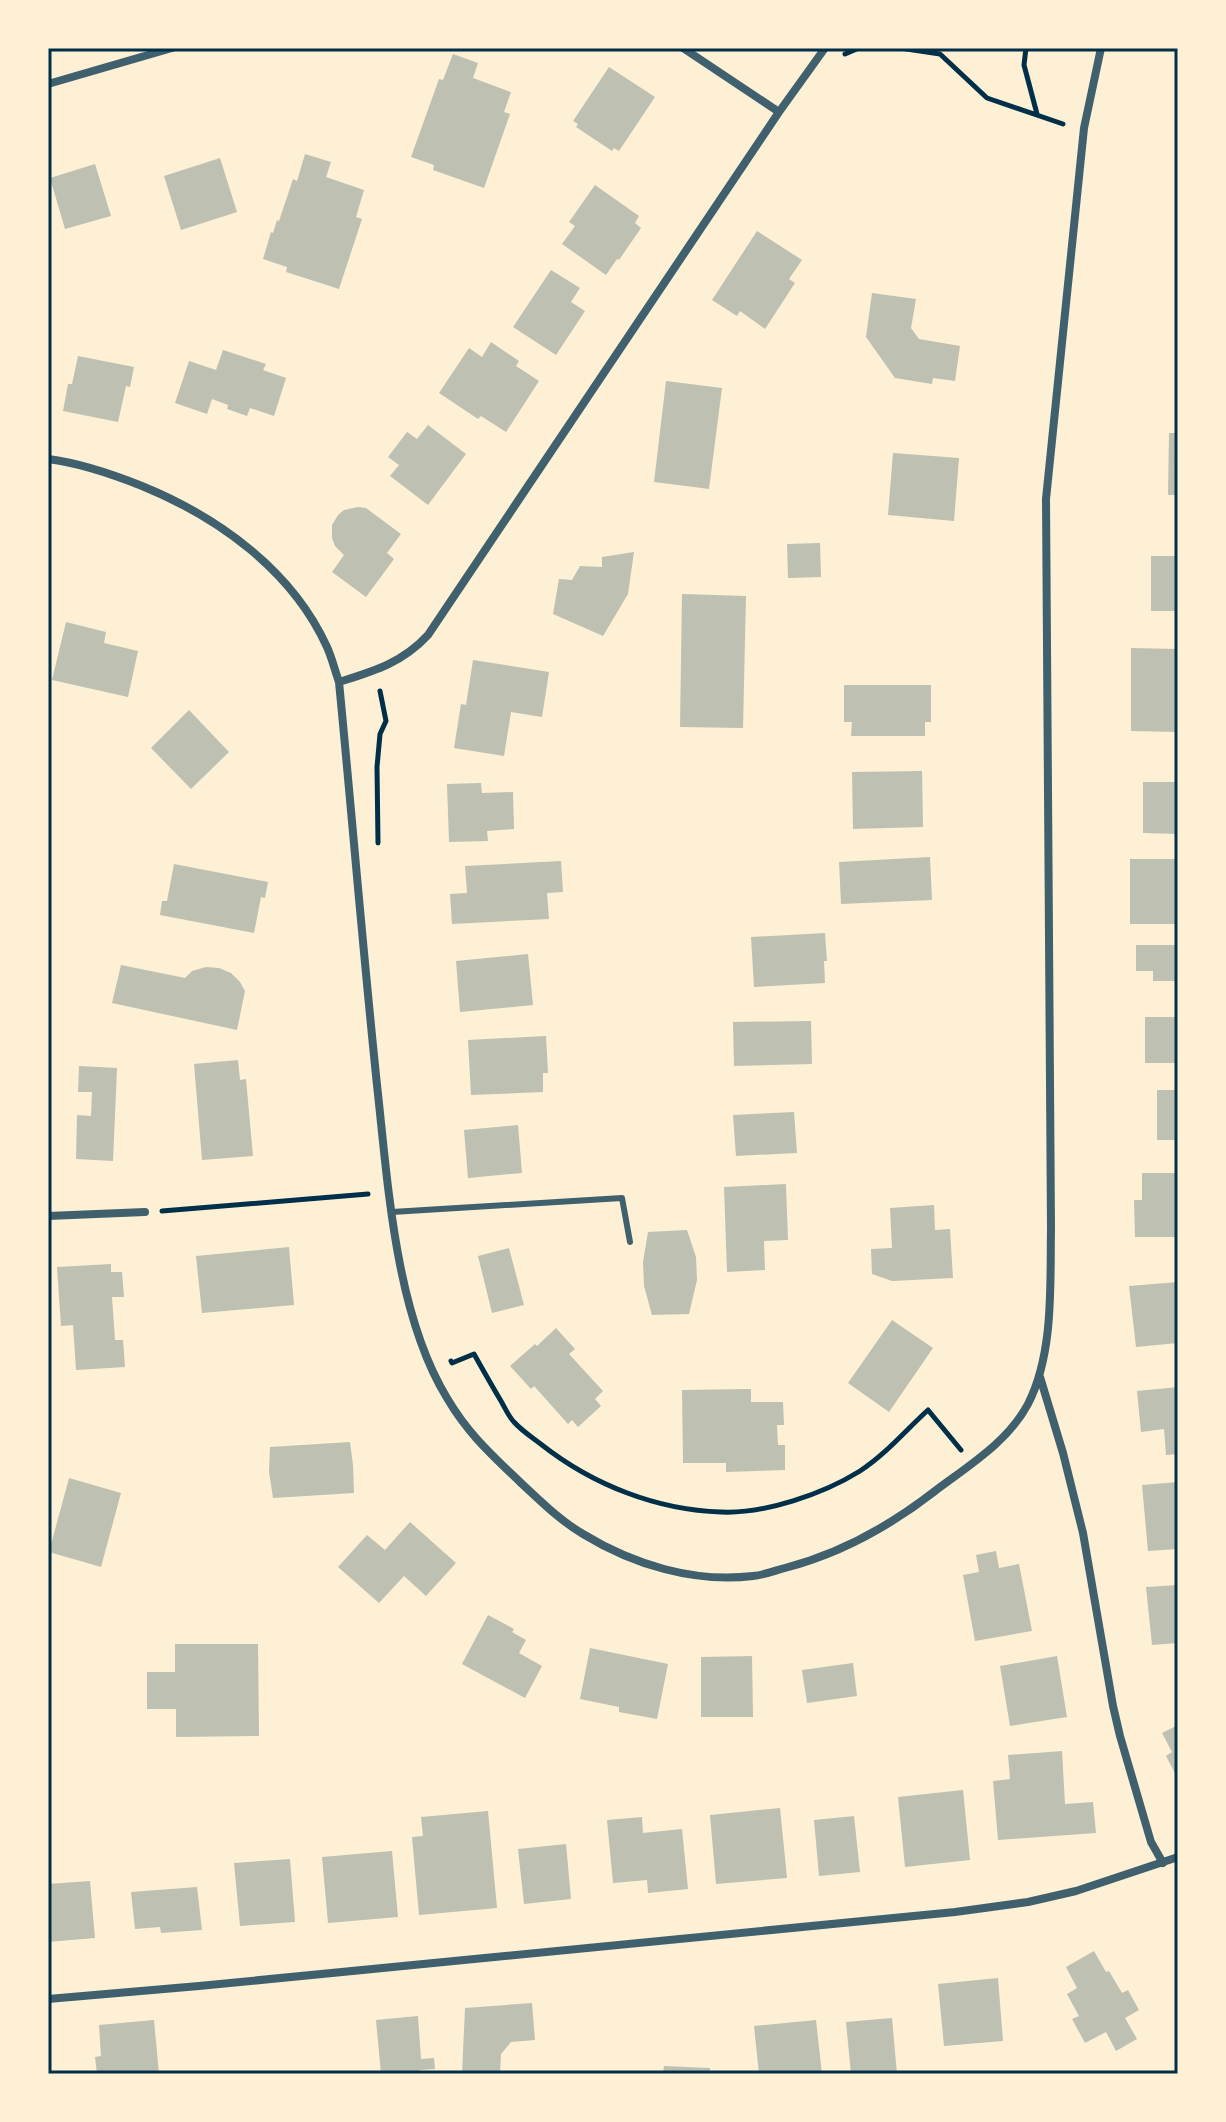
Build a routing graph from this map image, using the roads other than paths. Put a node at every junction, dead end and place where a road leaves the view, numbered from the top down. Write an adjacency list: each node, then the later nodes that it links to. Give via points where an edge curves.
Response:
1 (172, 48): 5 (street)
2 (683, 48): 6 (street)
3 (825, 48): 6 (street)
4 (1101, 48): 13 (street, via 1084,128 1046,499 1051,1229 1049,1314)
5 (48, 84)
6 (779, 112): 8 (street, via 428,635 414,650)
7 (48, 459): 8 (street, via 108,473 156,492 206,516 250,548 306,611)
8 (339, 682): 10 (street)
9 (145, 1212): 11 (street)
10 (392, 1212): 12 (lane, via 622,1198); 13 (street, via 402,1273 426,1358 470,1434 583,1534 669,1571 756,1576 848,1545 909,1512 1003,1439)
11 (48, 1216)
12 (630, 1242)
13 (1040, 1377): 15 (street, via 1083,1533 1120,1736 1151,1842)
14 (1178, 1857): 15 (street)
15 (1163, 1863): 16 (street, via 1076,1891 955,1912)
16 (48, 1999)

